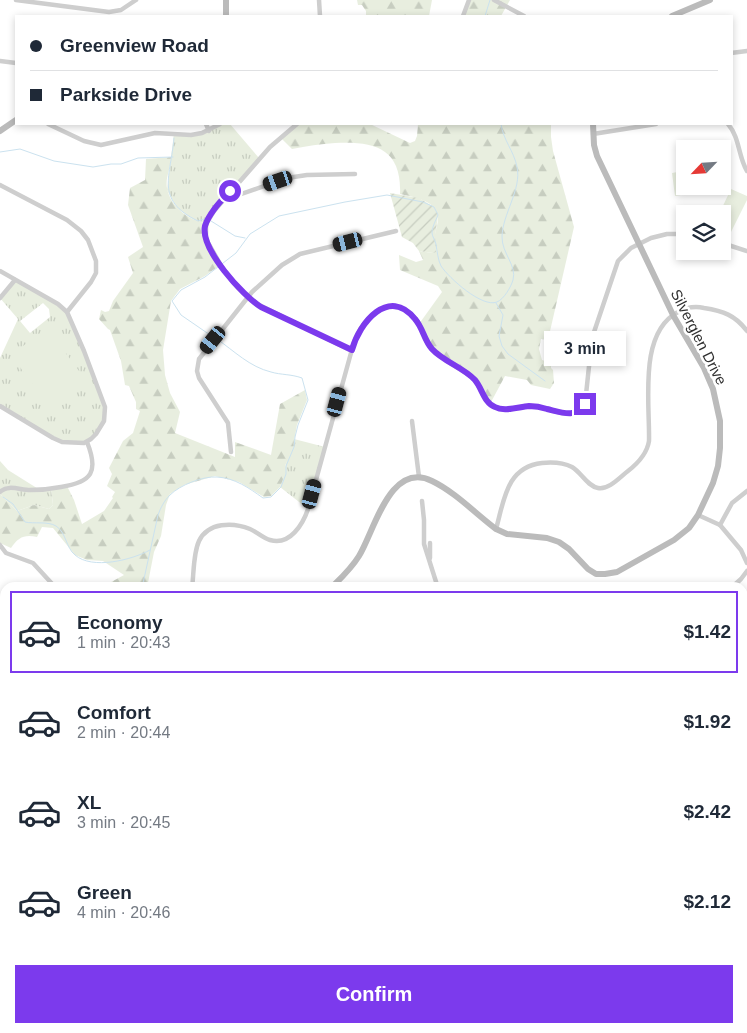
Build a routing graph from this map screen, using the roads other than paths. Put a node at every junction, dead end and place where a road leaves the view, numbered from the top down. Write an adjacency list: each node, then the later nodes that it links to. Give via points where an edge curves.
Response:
1 (16, 0): 2 (street, via 109,12 121,10)
2 (136, 0)
3 (226, 0): 10 (street)
4 (320, 0): 11 (street)
5 (469, 0): 12 (street)
6 (494, 0): 9 (street)
7 (509, 0): 9 (street)
8 (710, 0): 14 (street)
9 (505, 6): 13 (street)
10 (226, 15)
11 (320, 15)
12 (463, 15)
13 (522, 15)
14 (674, 15)
15 (747, 52): 16 (street)
16 (733, 53)
17 (0, 61): 18 (street)
18 (15, 63)
19 (15, 121): 27 (street)
20 (50, 125): 28 (street, via 101,145 155,133 196,135)
21 (206, 125): 28 (street)
22 (218, 125): 28 (street)
23 (296, 125): 33 (street, via 270,147)
24 (593, 125): 29 (street, Silverglen Drive)
25 (650, 125): 29 (street)
26 (729, 125): 30 (street, via 736,135)
27 (0, 131)
28 (209, 131)
29 (593, 134): 36 (street, Silverglen Drive, via 597,156)
30 (747, 171)
31 (355, 174): 33 (street, via 287,178)
32 (0, 185): 43 (street, via 67,220 84,234 92,247 96,273)
33 (222, 200): 42 (street, via 207,223 206,239 223,269)
34 (396, 231): 42 (street, via 297,256 282,265)
35 (676, 233): 36 (street)
36 (640, 243): 44 (street, Silverglen Drive); 46 (street, via 626,252 616,265 592,338 585,404 577,412 569,414 533,406 494,407 473,378 433,350 416,320 400,307 387,307 370,316 356,335)
37 (731, 246): 38 (street)
38 (747, 251)
39 (0, 271): 40 (street)
40 (16, 280): 41 (street); 43 (street)
41 (0, 298)
42 (248, 298): 46 (street, via 268,311); 50 (street, via 199,360 197,374 229,426)
43 (67, 312): 49 (street, via 106,409 101,426)
44 (673, 315): 45 (street, via 690,307 703,307 733,316); 55 (street, Silverglen Drive, via 710,381 720,421 718,466); 57 (street, via 660,327 654,343 649,378 649,441 637,463 602,488 594,486 566,464 525,467 510,483)
45 (747, 331)
46 (352, 350): 64 (street, via 308,509 298,529 288,538 276,541 241,526 219,525 210,529 196,548)
47 (0, 406): 49 (street, via 56,440)
48 (412, 421): 51 (street)
49 (87, 442): 53 (street, via 93,468 85,480 49,489 6,488)
50 (231, 452)
51 (419, 478): 57 (street, Silverglen Drive, via 443,488); 65 (street, via 406,480 392,491 356,560)
52 (747, 491): 56 (street, via 732,504)
53 (0, 492)
54 (422, 501): 60 (street, via 424,544)
55 (698, 515): 56 (street); 57 (street, Silverglen Drive, via 689,528 674,540 625,568 605,574 596,574 588,569 559,542 512,536)
56 (720, 525): 61 (street, via 741,550)
57 (496, 529)
58 (430, 543): 60 (street)
59 (0, 545): 63 (street, via 6,553 33,563)
60 (430, 562): 66 (street)
61 (747, 563)
62 (747, 571): 67 (street)
63 (50, 582)
64 (193, 582)
65 (337, 582)
66 (436, 582)
67 (738, 582)

